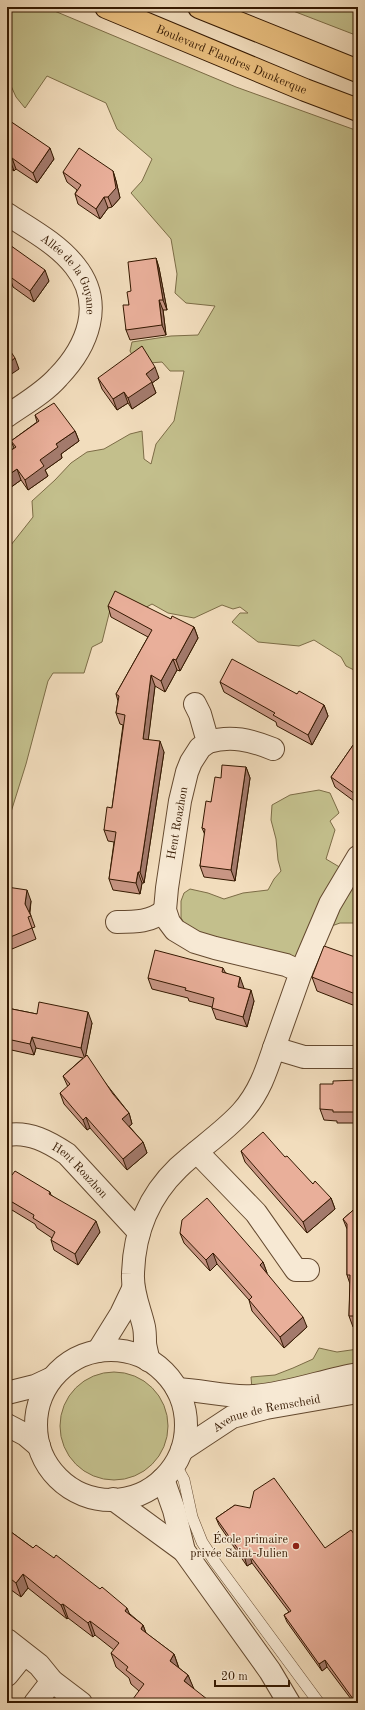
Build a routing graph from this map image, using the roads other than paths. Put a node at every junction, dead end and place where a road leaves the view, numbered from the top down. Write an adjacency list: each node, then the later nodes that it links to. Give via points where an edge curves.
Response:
1 (106, 7): 4 (main road, Boulevard Flandres Dunkerque)
2 (200, 7): 3 (main road)
3 (358, 71)
4 (358, 110)
5 (7, 214): 6 (street, Allée de la Guyane, via 61,251 74,264 87,286 92,305 87,333 81,348 70,363 58,378)
6 (7, 416)
7 (195, 704): 8 (street)
8 (208, 742): 9 (street, via 218,739 241,739); 11 (street, Hent Roazhon, via 200,748 187,772 172,850)
9 (273, 748)
10 (358, 857): 13 (street, via 330,904)
11 (165, 910): 12 (street, via 152,919); 13 (street, via 175,930 195,942 286,965)
12 (117, 922)
13 (301, 972): 14 (street)
14 (274, 1048): 15 (street, via 304,1057); 17 (street, via 265,1075 251,1100 231,1124)
15 (358, 1057)
16 (7, 1135): 18 (street, Hent Roazhon, via 27,1134 67,1154)
17 (197, 1152): 18 (street, via 159,1190 148,1208); 19 (street, via 256,1213 296,1270)
18 (139, 1232): 20 (street, via 134,1256)
19 (308, 1270)
20 (133, 1289): 21 (street, via 124,1310); 22 (street, via 144,1328)
21 (98, 1351): 22 (street, via 123,1350); 24 (street, via 78,1357)
22 (148, 1360): 25 (street, via 163,1370)
23 (358, 1374): 25 (street, Avenue de Remscheid, via 254,1396)
24 (50, 1379): 27 (street, via 35,1386); 29 (street, via 38,1406 36,1427)
25 (177, 1389): 30 (street, via 184,1404 186,1418 186,1435)
26 (358, 1392): 30 (street, Avenue de Remscheid, via 266,1408 232,1417)
27 (7, 1393)
28 (7, 1425): 29 (street)
29 (40, 1446): 32 (street, via 51,1469 66,1484 95,1498)
30 (180, 1454): 31 (street); 41 (lane, via 180,1471 192,1517 202,1542)
31 (163, 1479): 32 (street, via 141,1493 128,1498); 33 (street, via 174,1510)
32 (113, 1499): 33 (street)
33 (184, 1552): 40 (street, via 270,1671)
34 (7, 1640): 35 (street)
35 (24, 1654): 36 (street); 37 (street, via 39,1665)
36 (7, 1675)
37 (52, 1681): 38 (street); 39 (street)
38 (35, 1703)
39 (82, 1703)
40 (289, 1703)
41 (319, 1703)

